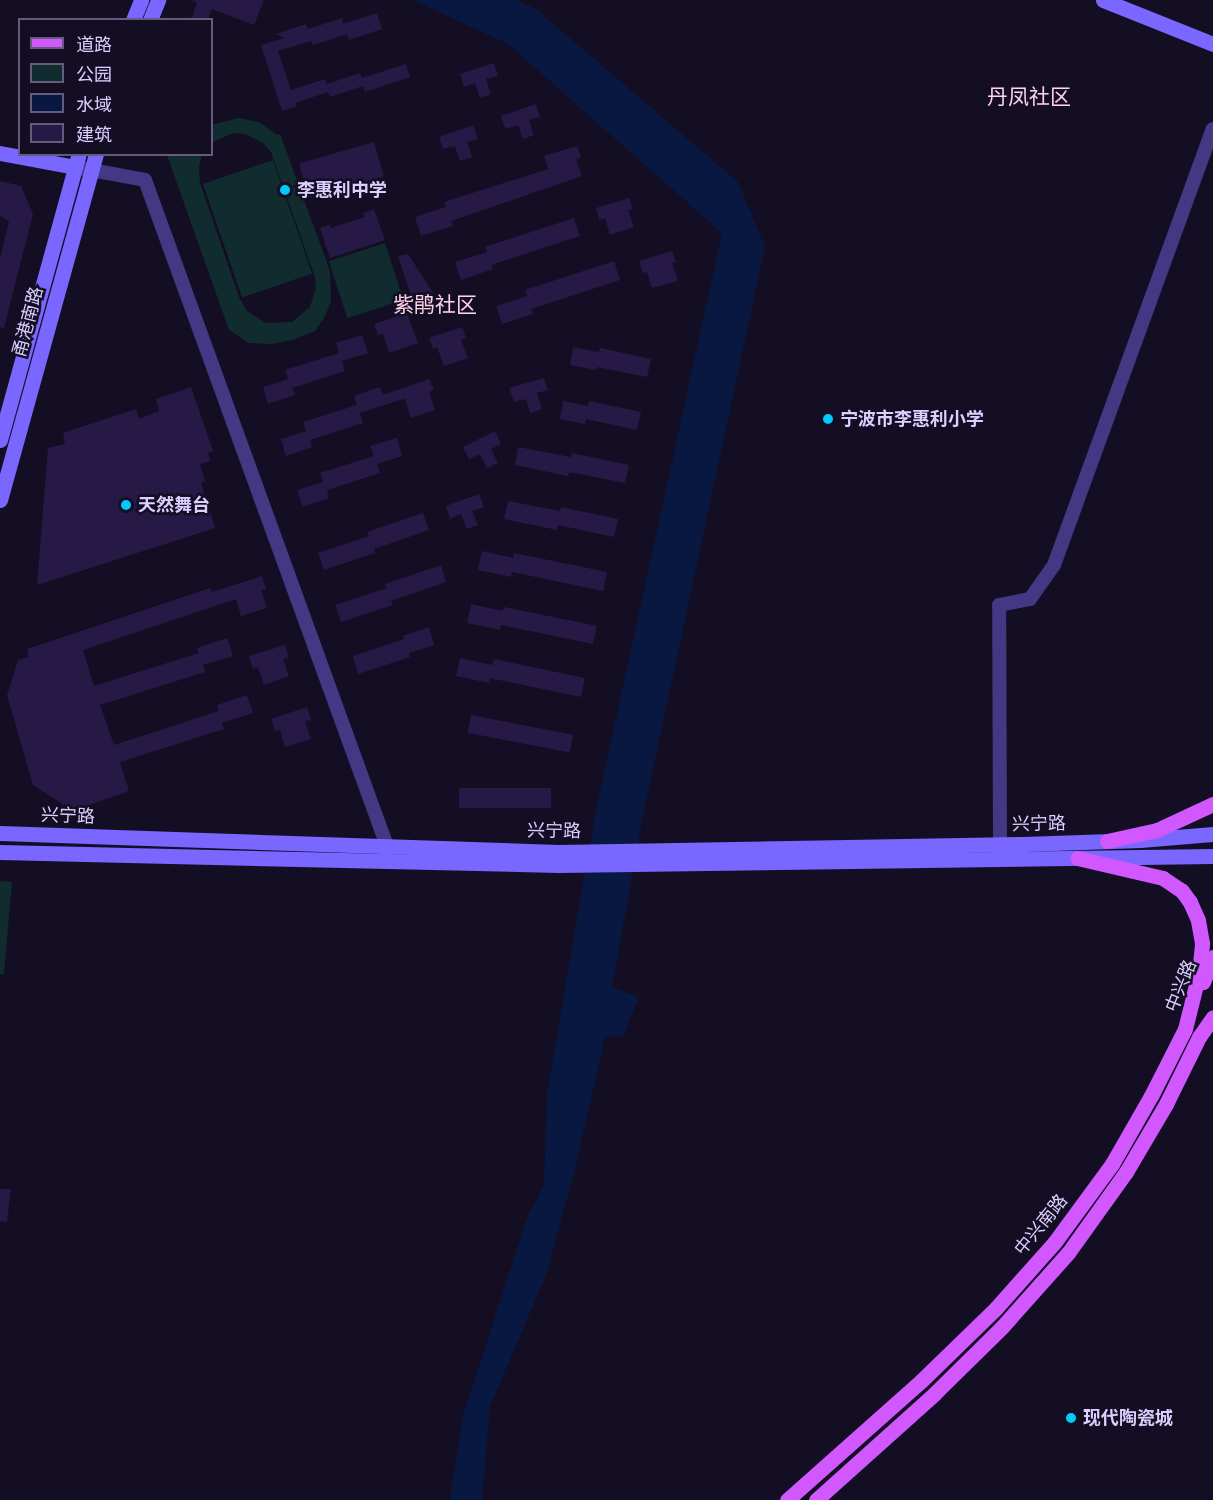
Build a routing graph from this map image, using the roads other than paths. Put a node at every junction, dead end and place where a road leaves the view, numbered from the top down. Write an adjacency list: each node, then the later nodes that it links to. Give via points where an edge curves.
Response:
1 (141, 0): 4 (main road)
2 (158, 0): 5 (main road)
3 (1103, 0): 6 (main road)
4 (134, 18)
5 (151, 18)
6 (1213, 44)
7 (1213, 129): 18 (street, via 1054,564 1030,599 999,605)
8 (0, 153): 9 (main road)
9 (18, 155)
10 (22, 156): 11 (main road)
11 (81, 164): 12 (main road, 甬港南路); 13 (main road, 甬港南路); 19 (street, via 145,180)
12 (0, 440)
13 (0, 500)
14 (1213, 804): 17 (main road, 兴宁路, via 1157,830)
15 (0, 833): 19 (main road, 兴宁路)
16 (1213, 834): 17 (main road, 兴宁路)
17 (1107, 841): 18 (main road, 兴宁路)
18 (1000, 844): 22 (main road, 兴宁路)
19 (387, 846): 24 (main road, 兴宁路)
20 (0, 852): 24 (main road, 兴宁路)
21 (1213, 856): 23 (main road, 兴宁路)
22 (698, 857): 23 (main road, 兴宁路); 24 (main road, 兴宁路)
23 (1077, 858): 25 (main road, 兴宁路, via 1163,878)
24 (558, 859)
25 (1190, 902): 29 (main road, 中兴南路, via 1202,943)
26 (1213, 957): 29 (main road, 中兴路)
27 (1213, 1005): 30 (main road, 中兴路)
28 (1213, 1017): 30 (main road, 中兴南路)
29 (1185, 1029): 31 (main road, 中兴南路, via 1112,1164 1054,1243 996,1308 921,1382)
30 (1199, 1037): 32 (main road, 中兴南路, via 1167,1104 1126,1172 1068,1253 934,1394)
31 (787, 1500)
32 (816, 1500)

